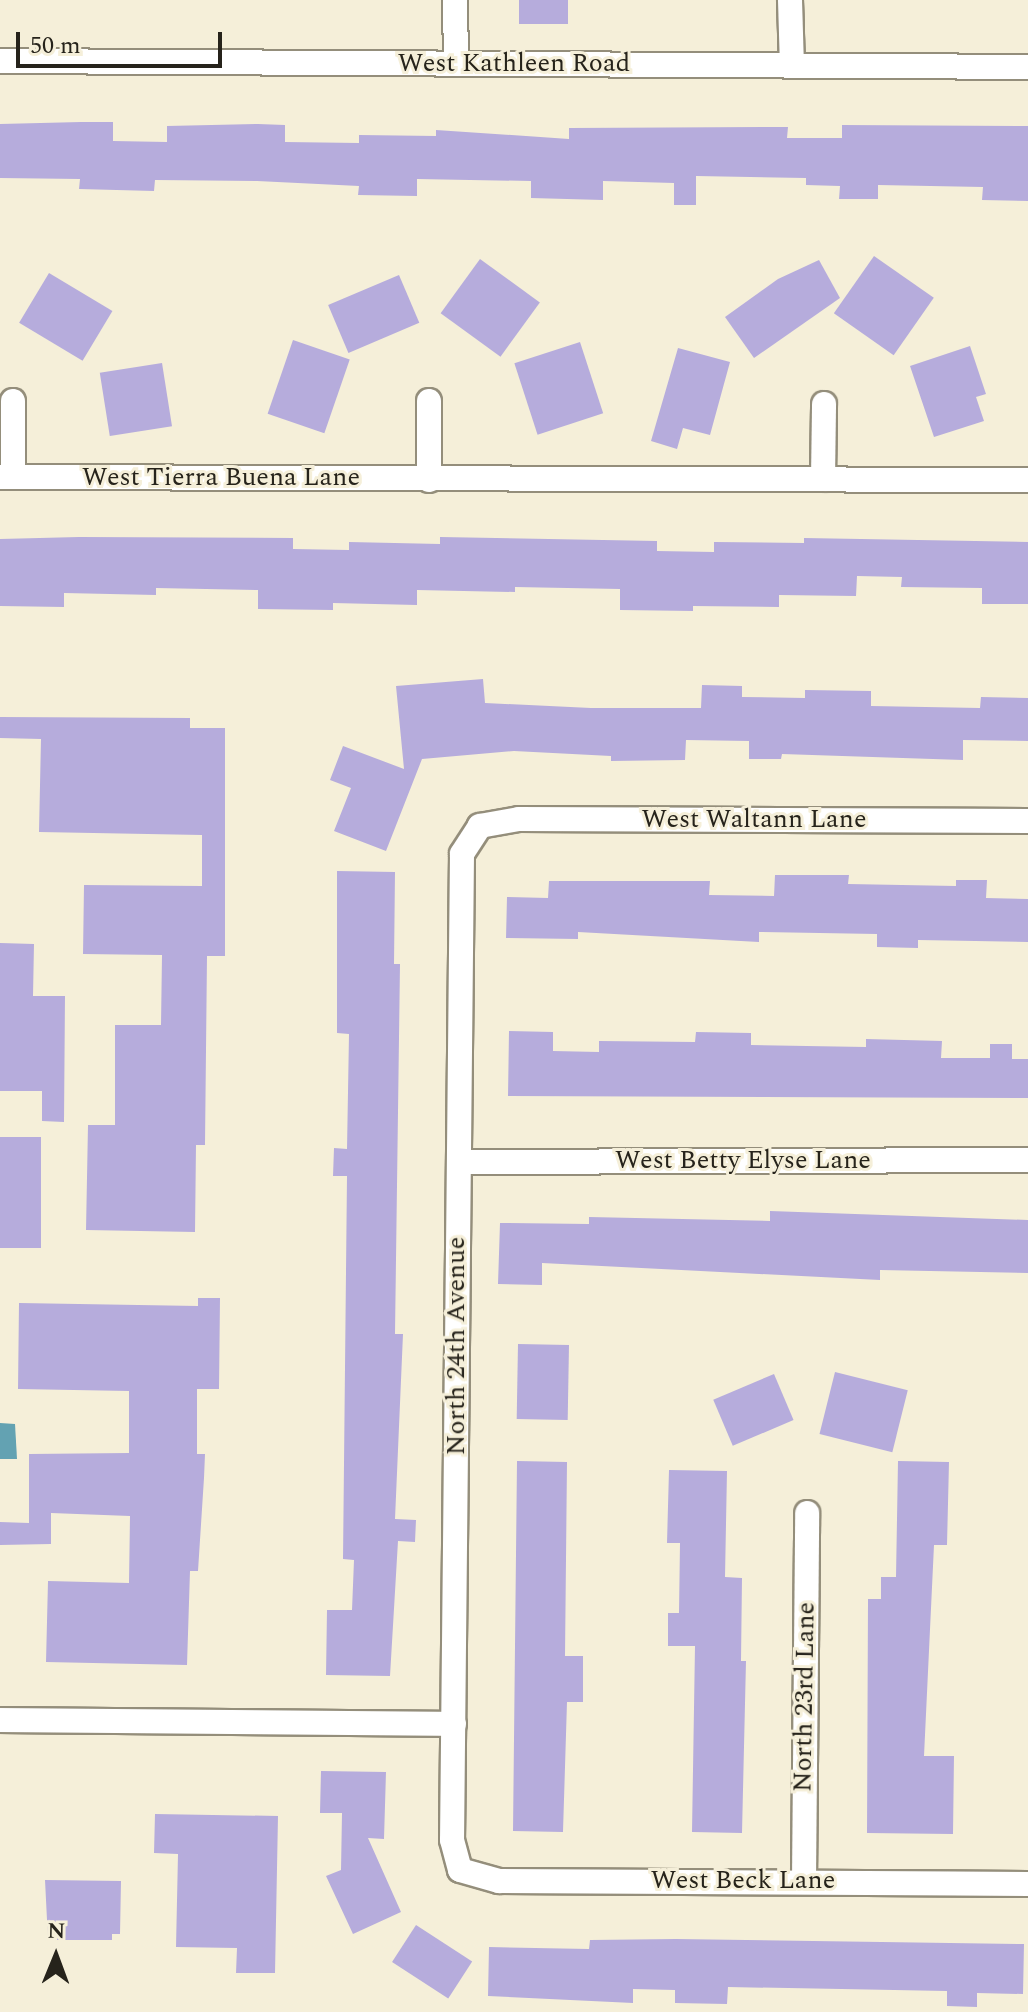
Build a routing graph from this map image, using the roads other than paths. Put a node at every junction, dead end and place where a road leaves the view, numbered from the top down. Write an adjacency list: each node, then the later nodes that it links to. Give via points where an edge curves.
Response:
1 (455, 0): 4 (street)
2 (790, 0): 5 (street)
3 (0, 61): 4 (street, West Kathleen Road)
4 (456, 64): 5 (street, West Kathleen Road)
5 (792, 66): 6 (street, West Kathleen Road)
6 (1028, 67)
7 (13, 401): 10 (street, West Tierra Buena Lane)
8 (429, 401): 12 (street)
9 (824, 404): 11 (street)
10 (6, 477): 12 (street, West Tierra Buena Lane)
11 (823, 479): 12 (street, West Tierra Buena Lane); 13 (street, West Tierra Buena Lane)
12 (429, 480)
13 (1028, 480)
14 (1028, 821): 15 (street, West Waltann Lane, via 519,819)
15 (480, 826): 17 (street, North 24th Avenue, via 462,854)
16 (1028, 1160): 17 (street, West Betty Elyse Lane)
17 (459, 1162): 20 (street, North 24th Avenue)
18 (807, 1513): 22 (street, North 23rd Lane)
19 (0, 1720): 20 (street)
20 (454, 1724): 21 (street, North 24th Avenue, via 452,1840)
21 (460, 1870): 22 (street, West Beck Lane, via 499,1881)
22 (804, 1881): 23 (street, West Beck Lane)
23 (1028, 1884)

